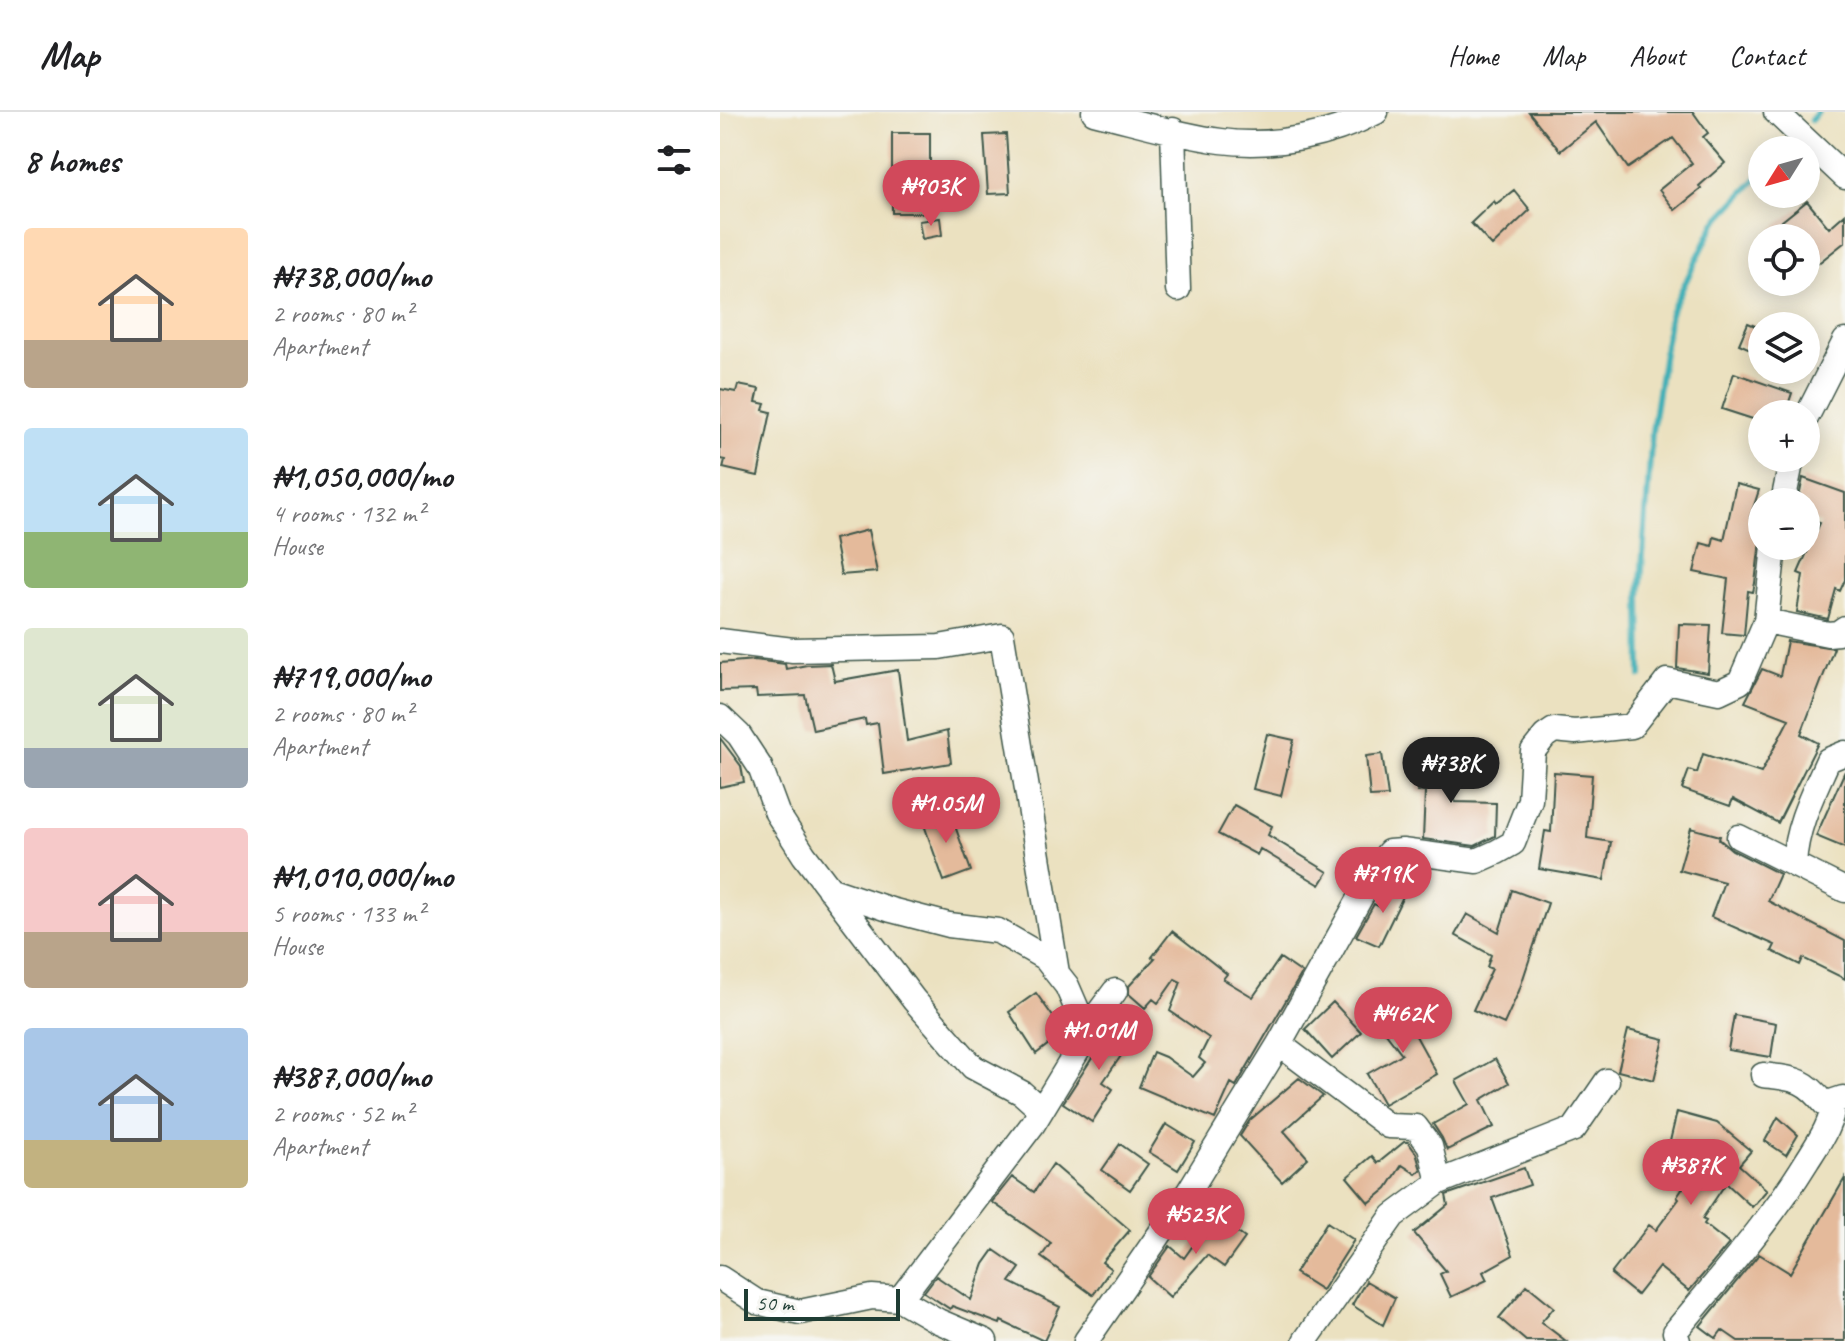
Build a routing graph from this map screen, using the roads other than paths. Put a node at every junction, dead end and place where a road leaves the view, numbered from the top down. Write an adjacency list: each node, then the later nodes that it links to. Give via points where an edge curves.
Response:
1 (1094, 112): 4 (street)
2 (1376, 112): 4 (street, via 1291,141 1222,141)
3 (1776, 112): 5 (street)
4 (1173, 130): 6 (street)
5 (1845, 177)
6 (1178, 289)
7 (1845, 341): 8 (street)
8 (1815, 400)
9 (1773, 560): 10 (street)
10 (1766, 621): 11 (street, via 1828,634); 22 (street, via 1740,682 1719,692 1667,681 1632,726 1554,730 1545,736 1533,751 1530,800 1513,843 1477,861 1389,852)
11 (1845, 628)
12 (720, 641): 19 (street, via 793,650 939,647 1002,636)
13 (720, 717): 17 (street, via 760,767 777,813)
14 (1845, 753): 16 (street, via 1828,760 1795,839)
15 (1739, 837): 16 (street)
16 (1794, 864): 18 (street)
17 (829, 889): 19 (street, via 949,925 998,931 1045,958); 26 (street, via 973,1067 1022,1093)
18 (1845, 890)
19 (1057, 973): 21 (street)
20 (1115, 991): 21 (street)
21 (1086, 1030): 26 (street)
22 (1279, 1044): 27 (street, via 1388,1126 1416,1127 1430,1146); 31 (street, via 1186,1196)
23 (1763, 1075): 25 (street, via 1799,1079 1825,1104)
24 (1607, 1081): 27 (street, via 1574,1129)
25 (1839, 1099): 33 (street, via 1790,1189 1675,1332)
26 (1041, 1110): 29 (street)
27 (1439, 1182): 32 (street, via 1393,1216)
28 (720, 1278): 29 (street, via 757,1302 800,1312 872,1297)
29 (900, 1299): 30 (street)
30 (985, 1341)
31 (1086, 1341)
32 (1305, 1341)
33 (1678, 1341)

